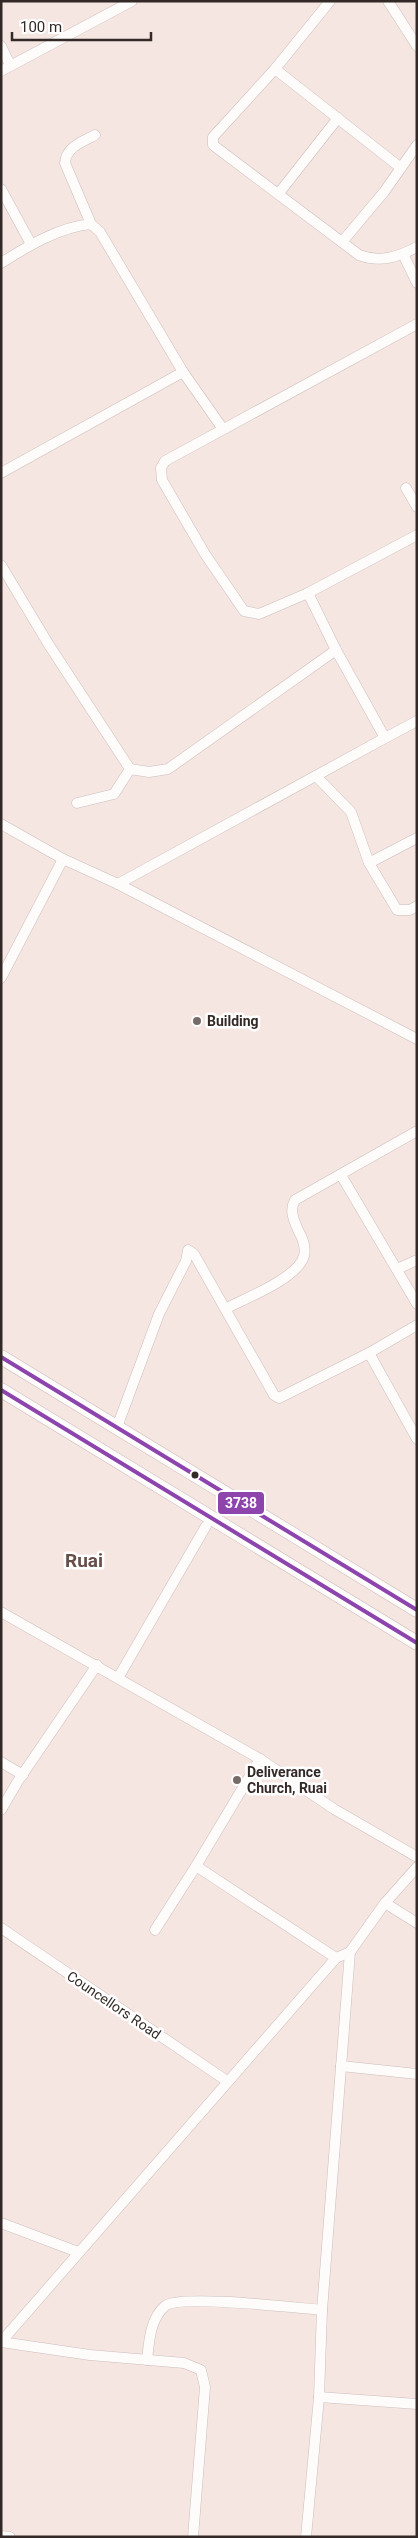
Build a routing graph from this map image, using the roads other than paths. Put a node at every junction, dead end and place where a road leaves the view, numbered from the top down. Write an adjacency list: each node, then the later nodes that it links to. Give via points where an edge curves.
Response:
1 (132, 1): 6 (street)
2 (330, 1): 7 (street)
3 (388, 1): 5 (street)
4 (1, 46): 6 (street)
5 (417, 46)
6 (6, 68)
7 (275, 69): 8 (street); 13 (street, via 211,141 212,145)
8 (338, 118): 11 (street); 13 (street)
9 (95, 134): 14 (street, via 68,151 65,157)
10 (417, 145): 11 (street)
11 (401, 168): 15 (street)
12 (1, 188): 16 (street)
13 (280, 194): 15 (street, via 295,209)
14 (92, 224): 16 (street, via 78,225); 22 (street, via 100,232)
15 (342, 242): 18 (street, via 372,260)
16 (31, 244): 19 (street)
17 (417, 247): 18 (street)
18 (403, 254): 20 (street)
19 (1, 262)
20 (417, 283)
21 (417, 324): 23 (street)
22 (183, 372): 23 (street); 24 (street)
23 (223, 429): 29 (street, via 164,462 162,480 205,554 244,611 259,614)
24 (1, 473)
25 (406, 488): 26 (street)
26 (417, 508)
27 (417, 535): 29 (street)
28 (1, 565): 33 (street)
29 (308, 592): 30 (street)
30 (336, 650): 32 (street); 33 (street, via 168,769 149,772)
31 (417, 721): 32 (street)
32 (385, 738): 34 (street)
33 (130, 769): 35 (street, via 114,794)
34 (316, 776): 39 (street, via 351,812); 40 (street)
35 (77, 803)
36 (1, 824): 38 (street)
37 (417, 838): 39 (street)
38 (62, 859): 40 (street); 42 (street)
39 (369, 863): 41 (street, via 397,910 410,910)
40 (118, 884): 43 (street)
41 (417, 906)
42 (1, 978)
43 (417, 1039)
44 (417, 1131): 45 (street)
45 (341, 1175): 47 (street); 49 (street, via 297,1198 292,1205 304,1248 299,1265 263,1290)
46 (417, 1260): 47 (street)
47 (397, 1269): 48 (street)
48 (417, 1304)
49 (227, 1308): 51 (street, via 274,1395 279,1398); 54 (street, via 194,1254 188,1250 186,1261 159,1314)
50 (417, 1325): 51 (street)
51 (369, 1353): 55 (street)
52 (1, 1357): 54 (highway)
53 (1, 1390): 59 (highway)
54 (117, 1427): 57 (highway)
55 (417, 1439)
56 (206, 1526): 61 (street)
57 (417, 1610)
58 (1, 1612): 60 (street)
59 (417, 1643)
60 (97, 1665): 61 (street); 64 (street)
61 (118, 1678): 62 (street)
62 (260, 1759): 66 (street, via 334,1809); 67 (street)
63 (1, 1762): 64 (street)
64 (24, 1775): 65 (street)
65 (1, 1810)
66 (417, 1857)
67 (196, 1866): 72 (street); 74 (street)
68 (417, 1867): 69 (street)
69 (385, 1903): 70 (street); 73 (street)
70 (417, 1923)
71 (1, 1928): 77 (street, Councellors Road)
72 (155, 1930)
73 (350, 1952): 74 (street); 75 (street)
74 (336, 1958): 77 (street)
75 (341, 2066): 76 (street); 80 (street)
76 (417, 2074)
77 (227, 2082): 79 (street)
78 (1, 2223): 79 (street)
79 (78, 2252): 81 (street)
80 (322, 2310): 82 (street, via 189,2301 166,2305 155,2320); 83 (street)
81 (1, 2342): 82 (street)
82 (147, 2360): 87 (street, via 192,2364 204,2376 201,2462)
83 (319, 2397): 84 (street); 88 (street)
84 (417, 2404)
85 (1, 2536): 86 (street)
86 (10, 2537)
87 (193, 2537)
88 (306, 2537)

